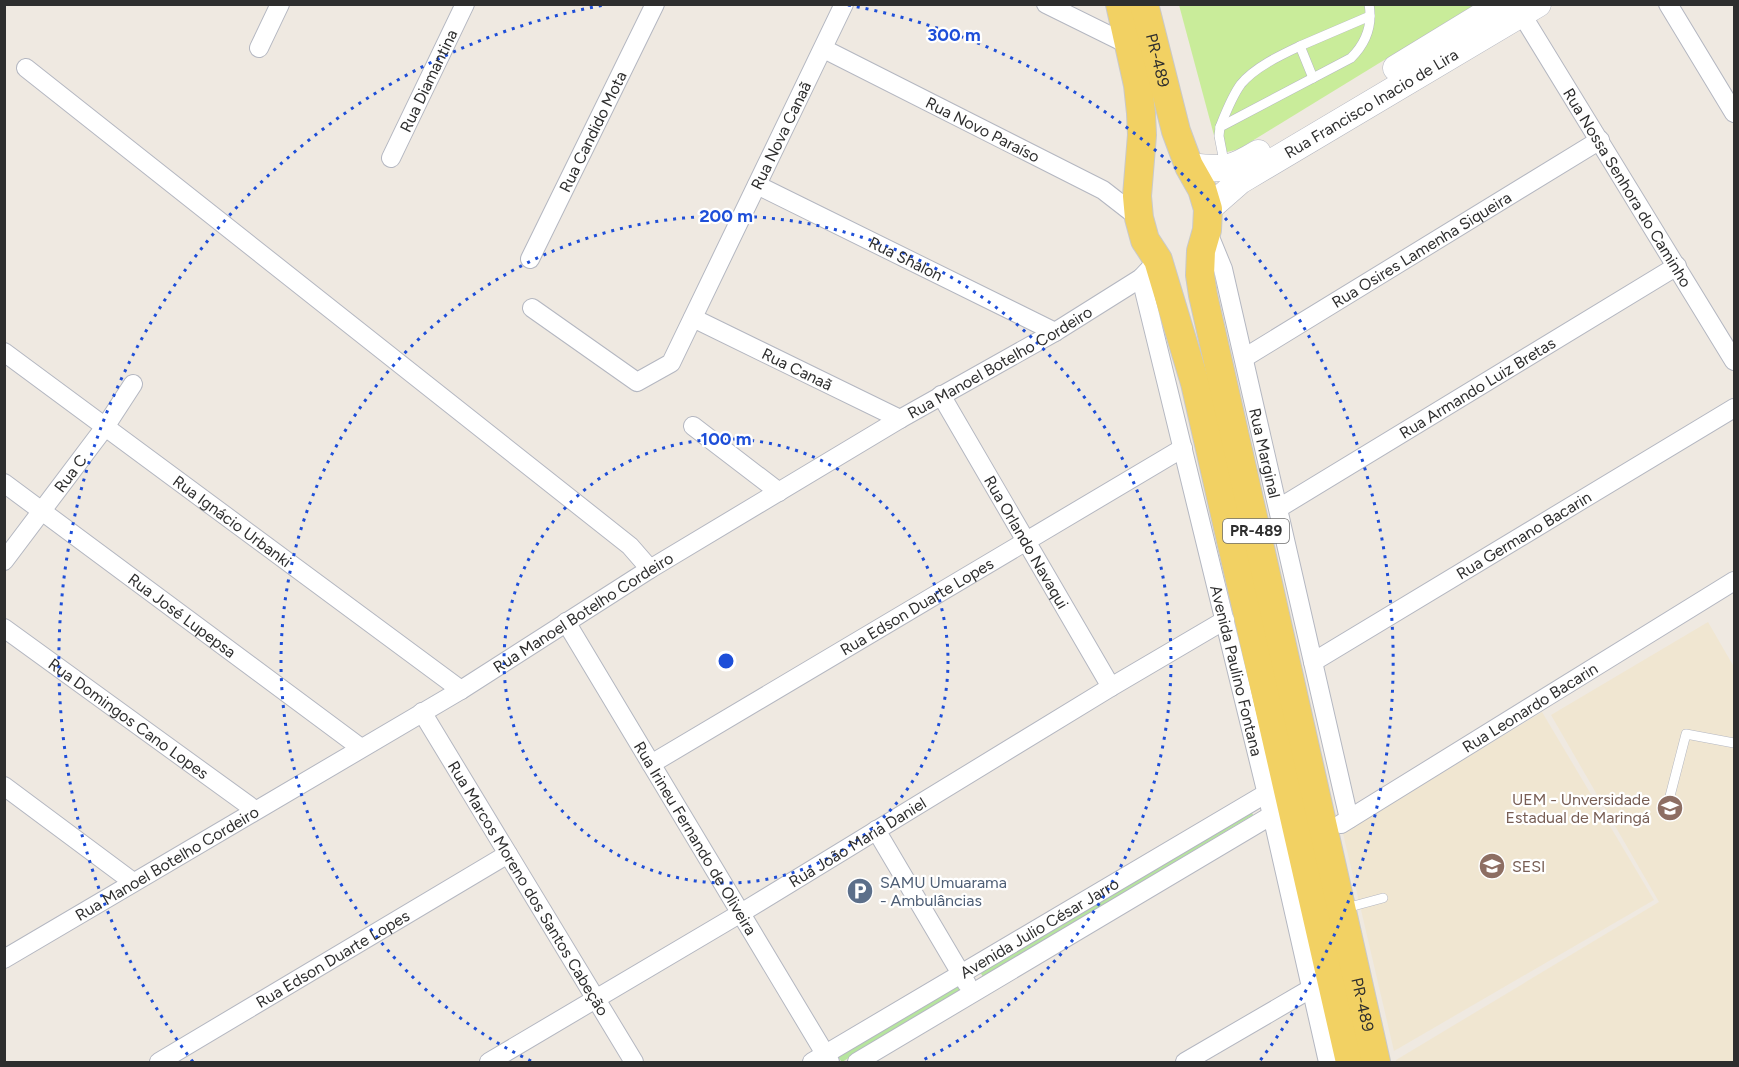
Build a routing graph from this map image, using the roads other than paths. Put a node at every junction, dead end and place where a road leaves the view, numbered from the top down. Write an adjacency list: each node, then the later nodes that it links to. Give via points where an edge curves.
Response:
1 (280, 4): 14 (street)
2 (465, 4): 21 (street, Rua Diamantina)
3 (655, 4): 28 (street, Rua Candido Mota)
4 (844, 4): 15 (street, Rua Nova Canaã)
5 (1046, 4): 12 (street)
6 (1120, 4): 12 (main road, PR-489 / PR-489)
7 (1144, 4): 22 (main road, PR-489 / PR-489, via 1176,131)
8 (1370, 4): 11 (lane)
9 (1668, 4): 18 (street)
10 (1519, 7): 20 (street, Rua Nossa Senhora do Caminho); 23 (street); 27 (street, Rua Francisco Inacio de Lira, via 1239,181)
11 (1370, 16): 13 (lane); 17 (lane, via 1369,29 1359,49)
12 (1129, 45): 24 (main road, PR-489 / PR-489, via 1141,113)
13 (1300, 46): 17 (lane); 19 (lane, via 1254,72 1241,84)
14 (259, 48)
15 (824, 49): 25 (street, Rua Nova Canaã); 26 (street, Rua Novo Paraíso, via 1103,190)
16 (26, 68): 50 (street, via 630,546)
17 (1313, 78): 19 (lane)
18 (1734, 114)
19 (1220, 127): 23 (lane)
20 (1600, 141): 29 (street, Rua Nossa Senhora do Caminho); 35 (street, Rua Osires Lamenha Siqueira)
21 (390, 158)
22 (1189, 166): 23 (street); 24 (main road, via 1170,164); 27 (main road, PR-489 / PR-489, via 1202,189)
23 (1226, 169)
24 (1140, 177): 26 (main road, PR-489 / PR-489)
25 (757, 185): 32 (street, Rua Nova Canaã); 33 (street, Rua Shalon)
26 (1139, 218): 30 (main road, PR-489 / PR-489)
27 (1205, 230): 30 (main road, via 1186,259); 35 (street, Rua Marginal, via 1223,269); 69 (main road, PR-489 / PR-489, via 1200,275 1203,295)
28 (530, 259)
29 (1677, 266): 36 (street, Rua Nossa Senhora do Caminho); 46 (street, Rua Armando Luiz Bretas)
30 (1150, 269): 33 (street, Rua Manoel Botelho Cordeiro); 43 (street, Avenida Paulino Fontana); 87 (main road, PR-489 / PR-489, via 1195,383)
31 (532, 309): 32 (street, Rua Nova Canaã, via 637,382 672,363)
32 (693, 318): 40 (street, Rua Canaã)
33 (1055, 332): 38 (street, Rua Manoel Botelho Cordeiro)
34 (4, 352): 41 (street, Rua Ignácio Urbanki)
35 (1244, 358): 46 (street, Rua Marginal)
36 (1734, 361)
37 (133, 384): 41 (street, Rua C)
38 (941, 395): 40 (street, Rua Manoel Botelho Cordeiro); 48 (street, Rua Orlando Navaqui)
39 (1734, 408): 55 (street, Rua Germano Bacarin)
40 (900, 419): 45 (street, Rua Manoel Botelho Cordeiro)
41 (105, 426): 47 (street, Rua C); 57 (street, Rua Ignácio Urbanki)
42 (693, 426): 45 (street)
43 (1183, 448): 48 (street, Rua Edson Duarte Lopes); 52 (street, Avenida Paulino Fontana)
44 (4, 483): 47 (street, Rua José Lupepsa)
45 (779, 492): 50 (street, Rua Manoel Botelho Cordeiro)
46 (1279, 508): 55 (street, Rua Marginal)
47 (42, 510): 49 (street, Rua C); 60 (street, Rua José Lupepsa)
48 (1026, 541): 56 (street, Rua Orlando Navaqui); 61 (street, Rua Edson Duarte Lopes)
49 (4, 561)
50 (650, 570): 53 (street, Rua Manoel Botelho Cordeiro)
51 (1734, 581): 67 (street, Rua Leonardo Bacarin)
52 (1225, 620): 56 (street, Rua João Maria Daniel); 63 (street, Avenida Paulino Fontana)
53 (566, 622): 57 (street, Rua Manoel Botelho Cordeiro); 61 (street, Rua Irineu Fernando de Oliveira)
54 (4, 628): 65 (street, Rua Domingos Cano Lopes)
55 (1313, 662): 67 (street, Rua Marginal)
56 (1111, 687): 68 (street, Rua João Maria Daniel)
57 (461, 690): 58 (street, Rua Manoel Botelho Cordeiro)
58 (422, 712): 60 (street, Rua Manoel Botelho Cordeiro); 70 (street, Rua Marcos Moreno dos Santos Cabeção)
59 (1734, 743): 64 (lane, via 1686,734)
60 (361, 748): 65 (street, Rua Manoel Botelho Cordeiro)
61 (651, 764): 74 (street, Rua Irineu Fernando de Oliveira)
62 (4, 786): 71 (street)
63 (1267, 793): 66 (street, Avenida Paulino Fontana); 76 (street, Avenida Julio César Jarro)
64 (1669, 800)
65 (255, 810): 71 (street, Rua Manoel Botelho Cordeiro)
66 (1272, 815): 77 (street, Avenida Paulino Fontana); 78 (street, Avenida Julio César Jarro)
67 (1349, 819): 69 (street, Rua Leonardo Bacarin)
68 (876, 830): 74 (street, Rua João Maria Daniel); 76 (street)
69 (1324, 834): 73 (main road, PR-489 / PR-489)
70 (508, 854): 79 (street, Rua Marcos Moreno dos Santos Cabeção); 81 (street, Rua Edson Duarte Lopes)
71 (133, 882): 75 (street, Rua Manoel Botelho Cordeiro)
72 (1383, 898): 73 (lane)
73 (1341, 909): 88 (main road, PR-489 / PR-489)
74 (741, 913): 79 (street, Rua João Maria Daniel); 80 (street, Rua Irineu Fernando de Oliveira)
75 (6, 957)
76 (961, 974): 78 (street); 80 (street, Avenida Julio César Jarro)
77 (1312, 988): 85 (street); 86 (street, Avenida Paulino Fontana)
78 (973, 993): 84 (street, Avenida Julio César Jarro)
79 (596, 999): 82 (street, Rua João Maria Daniel); 83 (street, Rua Marcos Moreno dos Santos Cabeção)
80 (822, 1060)
81 (159, 1062)
82 (489, 1062)
83 (634, 1062)
84 (857, 1062)
85 (1185, 1062)
86 (1328, 1062)
87 (1350, 1062)
88 (1376, 1062)

